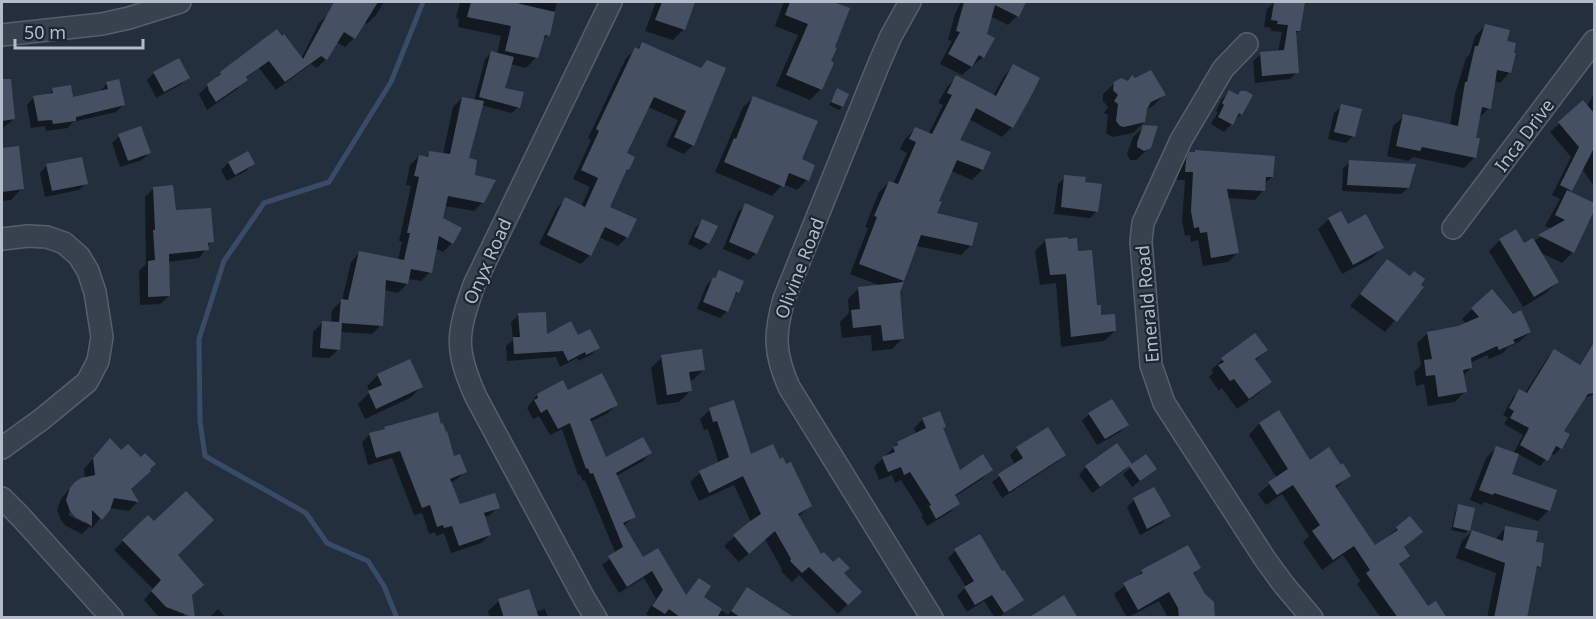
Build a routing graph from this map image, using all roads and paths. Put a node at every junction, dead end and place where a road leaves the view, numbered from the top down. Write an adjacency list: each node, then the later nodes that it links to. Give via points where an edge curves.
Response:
1 (180, 2): 4 (street, via 102,24)
2 (611, 2): 12 (street, Onyx Road, via 474,285 461,322 460,347 476,397)
3 (910, 2): 13 (street, Olivine Road, via 878,66 784,299 776,347 789,387)
4 (2, 35)
5 (1594, 41): 7 (street, Inca Drive)
6 (1247, 44): 14 (street, Emerald Road, via 1209,91 1181,140 1143,223 1141,241 1151,365 1164,403 1265,559)
7 (1453, 228)
8 (2, 239): 9 (street, via 47,237 64,243 79,256 95,292 102,337 98,361 87,382)
9 (2, 448)
10 (2, 498): 11 (street)
11 (111, 618)
12 (597, 618)
13 (932, 618)
14 (1312, 618)

